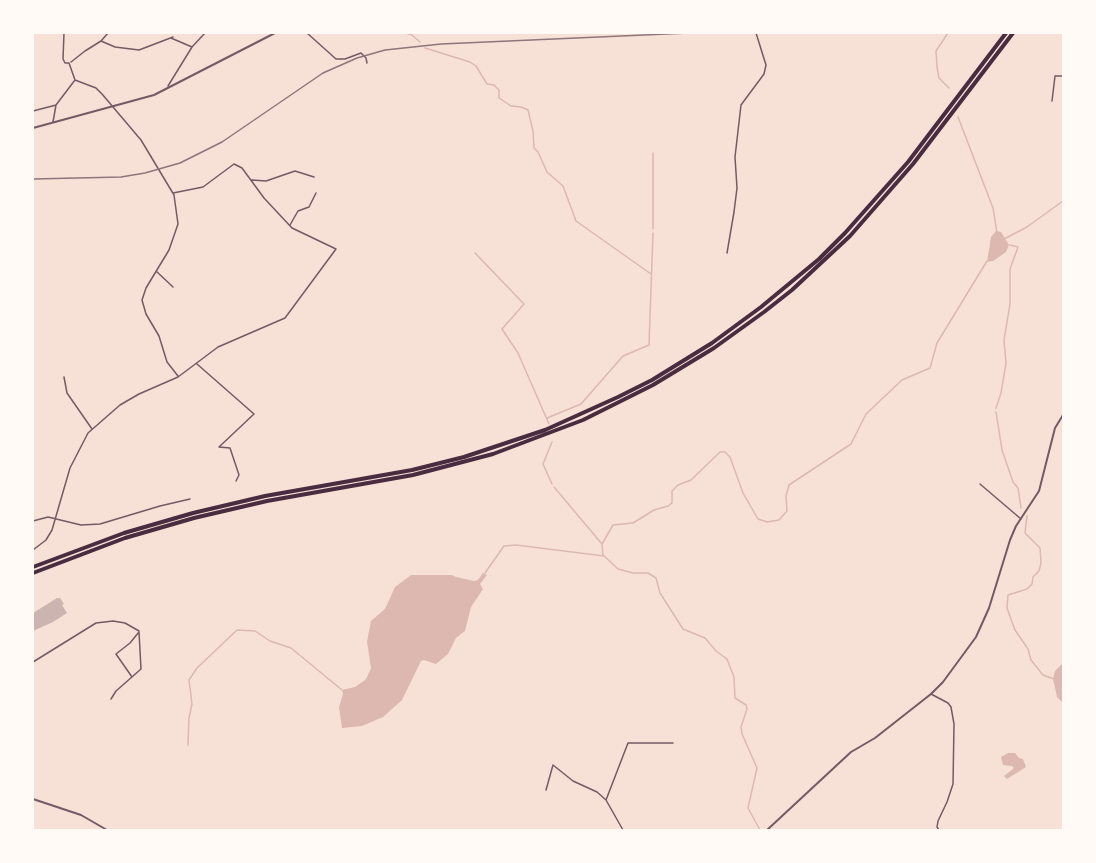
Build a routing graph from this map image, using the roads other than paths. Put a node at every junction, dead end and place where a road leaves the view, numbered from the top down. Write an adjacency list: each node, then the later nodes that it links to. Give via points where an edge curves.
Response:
1 (64, 33): 11 (street, via 63,59)
2 (108, 33): 9 (street)
3 (205, 33): 10 (street)
4 (275, 33): 15 (street)
5 (307, 33): 12 (street, via 332,57 340,60 361,53)
6 (756, 33): 27 (street, via 766,65 764,74 741,105 734,212)
7 (1006, 33): 42 (highway, via 908,162 819,259 712,343 652,380 545,430 465,457 193,513 124,533)
8 (1013, 33): 43 (highway, via 893,189 850,236 764,312 653,385 583,420 493,454 422,473 194,518 125,538)
9 (101, 41): 10 (street, via 139,50 172,38); 11 (street)
10 (192, 46): 15 (street)
11 (69, 63): 14 (street)
12 (367, 63)
13 (1063, 76): 16 (street, via 1055,76)
14 (75, 80): 17 (street); 18 (street, via 96,88)
15 (168, 88): 18 (street)
16 (1053, 101)
17 (56, 105): 19 (street); 20 (street)
18 (113, 106): 20 (street); 24 (street, via 141,140)
19 (33, 111)
20 (53, 123): 21 (street)
21 (33, 128)
22 (314, 177): 23 (street, via 296,171 266,181)
23 (252, 180): 24 (street, via 234,164 204,187); 26 (street)
24 (173, 193): 28 (street, via 178,224)
25 (316, 193): 26 (street, via 309,207 298,211)
26 (289, 226): 30 (street, via 336,249 285,318 218,347)
27 (727, 253)
28 (156, 271): 29 (street); 32 (street, via 143,295 143,307 159,336 167,362)
29 (173, 286)
30 (197, 363): 32 (street); 35 (street, via 254,414 219,447 230,448 239,475)
31 (64, 376): 34 (street, via 67,393)
32 (178, 377): 34 (street, via 127,400)
33 (1063, 415): 39 (street, via 1055,428 1039,491)
34 (92, 429): 38 (street, via 73,462)
35 (236, 481)
36 (980, 484): 39 (street)
37 (190, 499): 38 (street, via 100,524 81,525)
38 (57, 519): 40 (street); 41 (street, via 46,540)
39 (1021, 519): 47 (street, via 976,637)
40 (33, 521)
41 (33, 550)
42 (33, 567)
43 (33, 573)
44 (139, 631): 45 (street, via 119,622 96,623); 46 (street, via 142,666); 46 (street, via 116,654)
45 (33, 662)
46 (132, 677): 48 (street)
47 (931, 694): 53 (street, via 948,703 954,724 953,784); 56 (street, via 851,752)
48 (111, 699)
49 (673, 743): 52 (street, via 628,743)
50 (546, 790): 52 (street, via 553,765)
51 (33, 799): 54 (street, via 81,815)
52 (606, 800): 55 (street)
53 (938, 829)
54 (107, 830)
55 (623, 830)
56 (767, 830)

